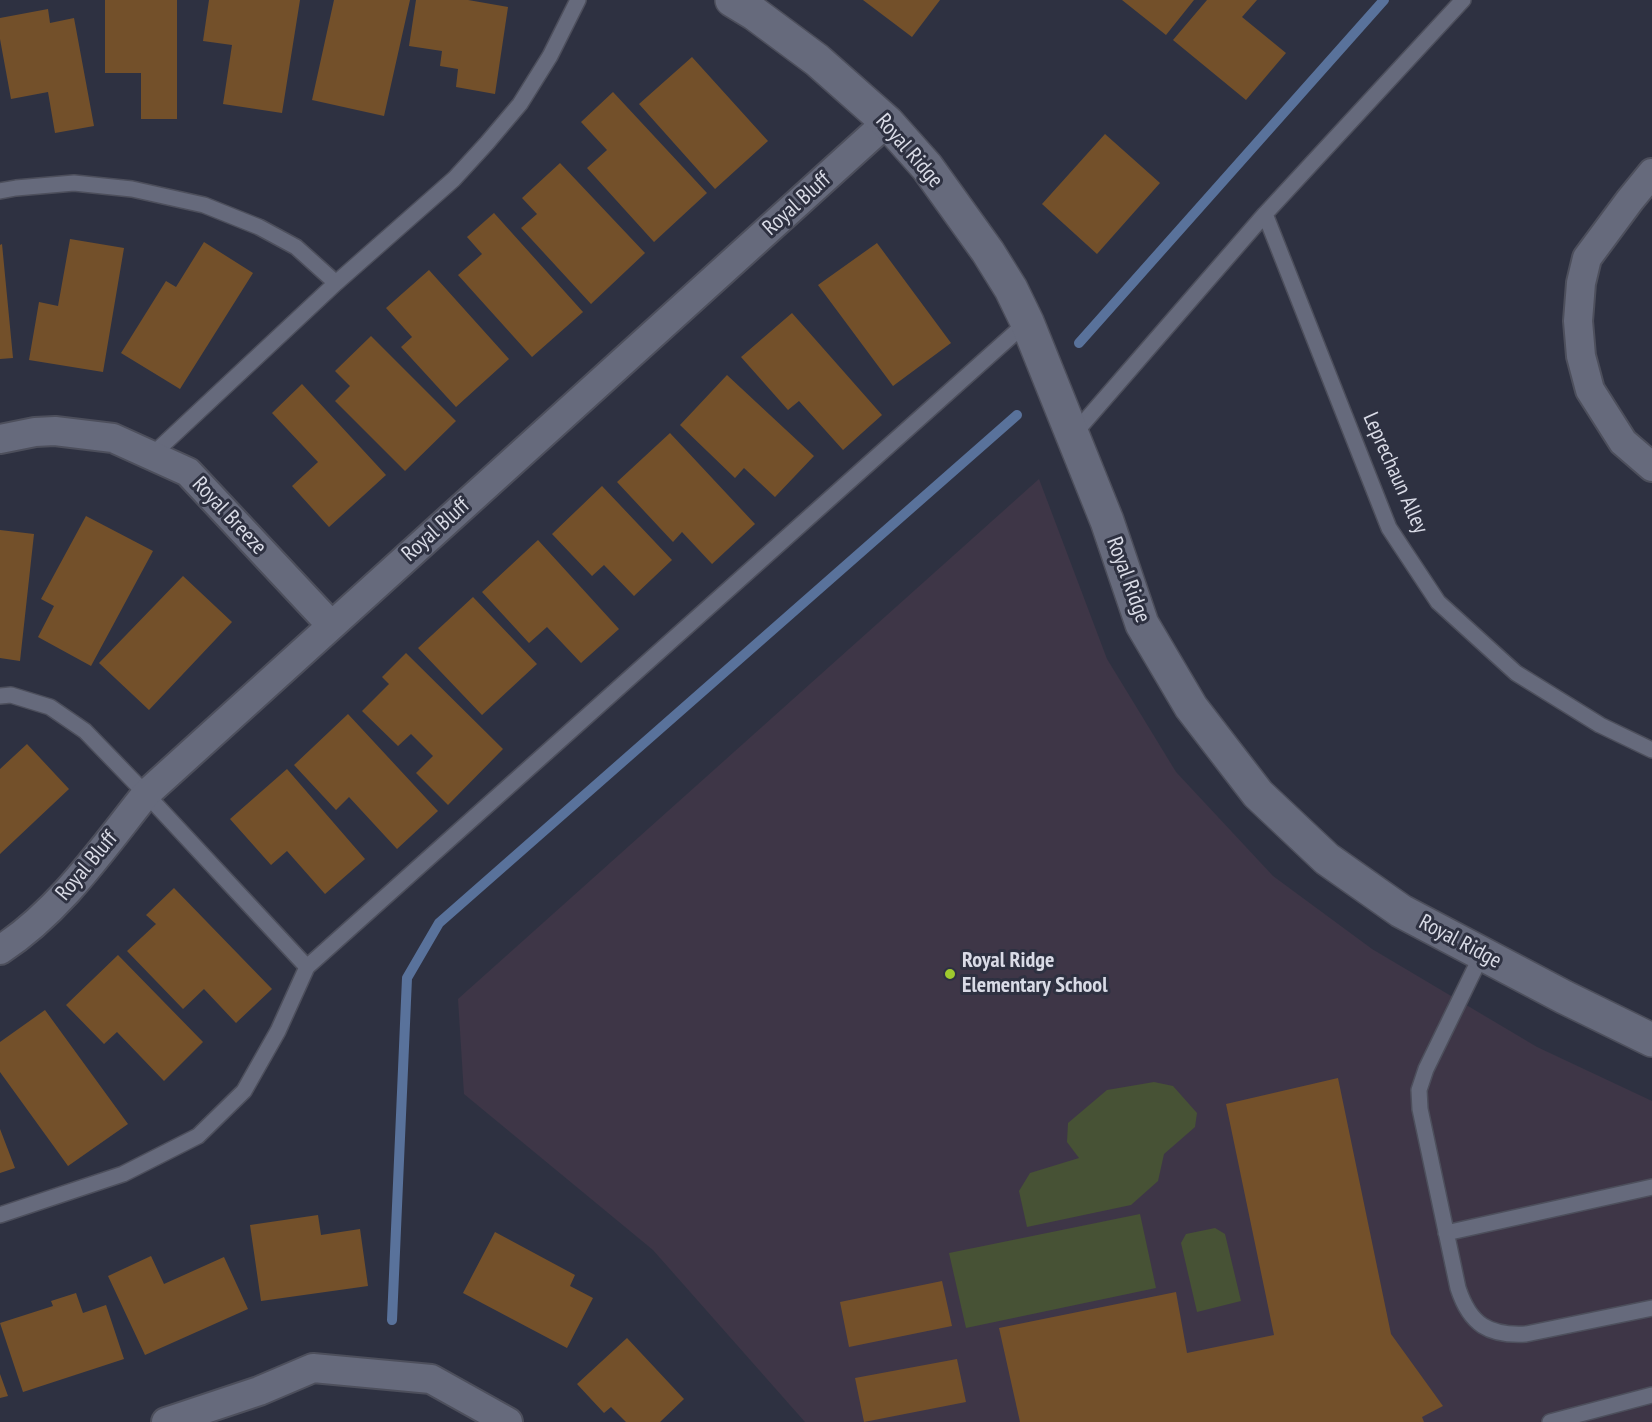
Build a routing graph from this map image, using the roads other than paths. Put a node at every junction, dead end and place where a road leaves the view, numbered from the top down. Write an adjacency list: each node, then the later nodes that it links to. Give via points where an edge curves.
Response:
1 (578, 0): 8 (lane, via 520,104 487,143 454,179)
2 (1463, 0): 7 (lane)
3 (751, 4): 4 (street, Royal Ridge)
4 (887, 122): 9 (street, Royal Ridge, via 956,206 1011,289); 14 (street, Royal Bluff)
5 (1652, 173): 13 (street, via 1587,258 1578,321 1581,356 1590,390 1623,442)
6 (0, 191): 8 (lane, via 74,183 132,189 204,205 296,247)
7 (1265, 213): 10 (lane); 16 (lane, Leprechaun Alley, via 1389,528 1438,602 1516,673 1600,725)
8 (336, 283): 12 (lane)
9 (1026, 322): 10 (street, Royal Ridge); 20 (lane)
10 (1073, 435): 19 (street, Royal Ridge, via 1142,624 1191,707 1258,794 1327,859 1401,911)
11 (0, 439): 12 (street, Royal Breeze, via 55,431 113,438)
12 (151, 456): 14 (street, Royal Breeze, via 188,472)
13 (1652, 467)
14 (331, 625): 17 (street, Royal Bluff)
15 (0, 696): 17 (lane, via 11,695 50,707 85,731)
16 (1652, 750)
17 (146, 794): 18 (street, Royal Bluff, via 67,892); 20 (lane)
18 (0, 950)
19 (1482, 954): 21 (street, Royal Ridge); 24 (lane, via 1419,1090)
20 (307, 967): 23 (lane, via 278,1031 244,1091 198,1136 123,1174)
21 (1652, 1040)
22 (1652, 1187): 24 (lane)
23 (0, 1215)
24 (1446, 1233): 25 (lane, via 1463,1304 1480,1324 1498,1333 1527,1334)
25 (1652, 1308)
26 (1652, 1395): 29 (lane)
27 (166, 1422): 28 (street, via 313,1368 431,1379)
28 (508, 1422)
29 (1550, 1422)

